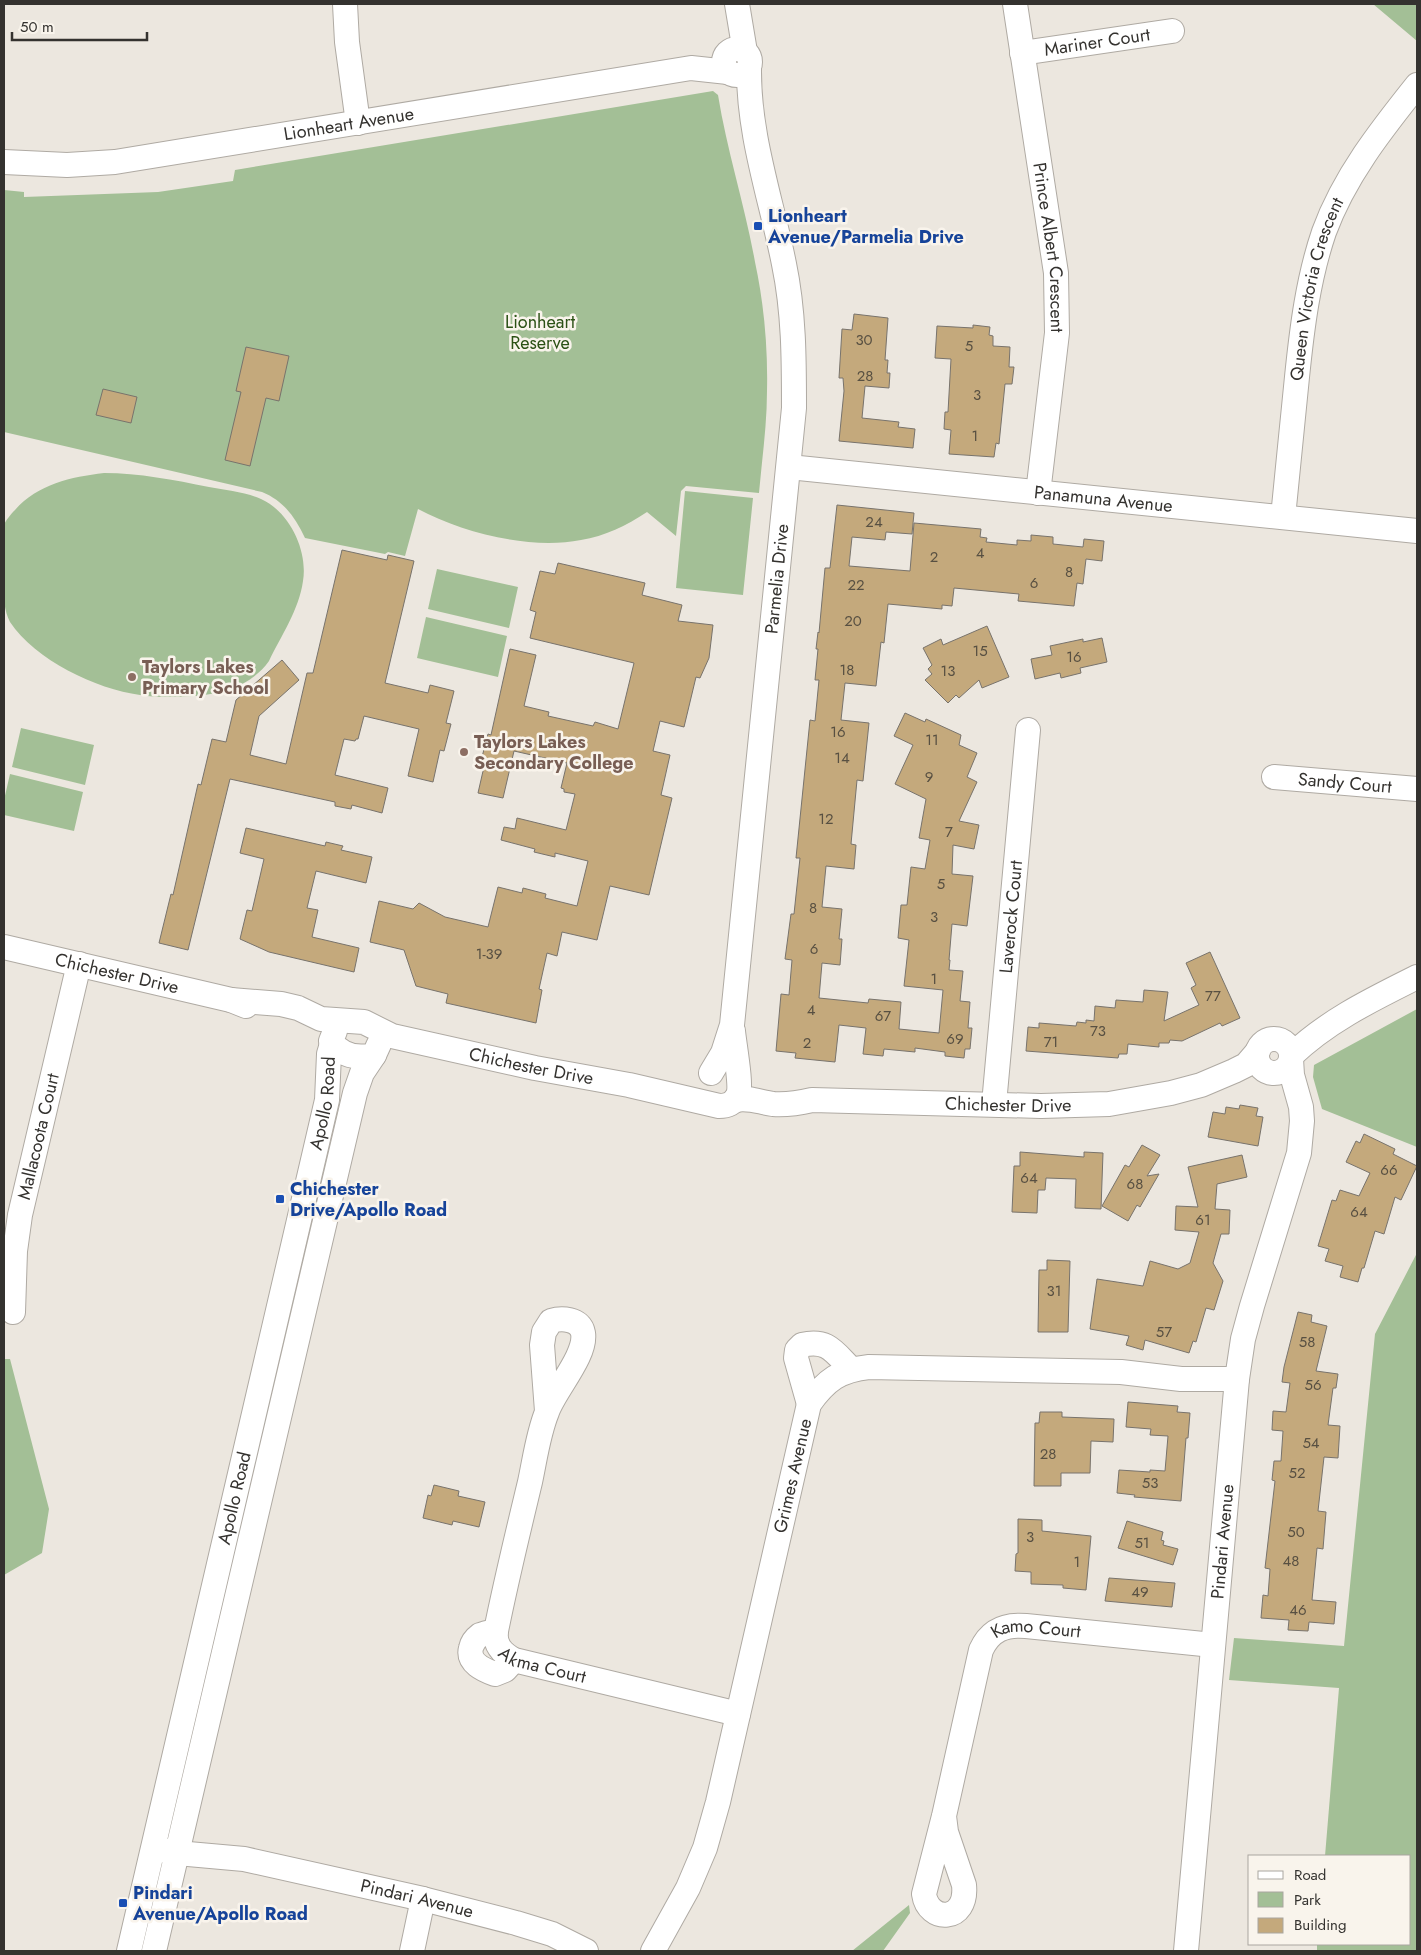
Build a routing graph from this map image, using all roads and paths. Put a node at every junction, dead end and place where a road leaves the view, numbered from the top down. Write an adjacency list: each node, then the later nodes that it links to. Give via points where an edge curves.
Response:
1 (345, 4): 9 (street)
2 (732, 4): 7 (street, Parmelia Drive)
3 (737, 4): 7 (street, Parmelia Drive)
4 (1015, 4): 6 (street, Prince Albert Crescent)
5 (1172, 31): 6 (street, Mariner Court)
6 (1022, 53): 12 (street, Prince Albert Crescent, via 1056,273 1057,333)
7 (735, 62): 9 (street, Lionheart Avenue); 11 (street, Parmelia Drive, via 788,289 794,391)
8 (1417, 85): 13 (street, Queen Victoria Crescent, via 1358,165 1324,231 1306,300)
9 (358, 123): 10 (street, Lionheart Avenue, via 115,162 67,165)
10 (4, 162)
11 (789, 467): 12 (street, Panamuna Avenue); 24 (street, Parmelia Drive)
12 (1038, 493): 13 (street, Panamuna Avenue)
13 (1283, 517): 14 (street, Panamuna Avenue)
14 (1417, 531)
15 (1028, 730): 34 (street, Laverock Court)
16 (1274, 777): 17 (street, Sandy Court)
17 (1417, 789)
18 (4, 947): 19 (street, Chichester Drive)
19 (79, 964): 21 (street, Chichester Drive); 36 (street, Mallacoota Court, via 20,1216)
20 (1417, 977): 22 (street)
21 (231, 1000): 23 (street, Chichester Drive, via 281,1004 315,1017); 26 (street, Chichester Drive, via 308,1029)
22 (1339, 1019): 29 (street, via 1308,1040); 30 (street, via 1298,1034)
23 (344, 1021): 25 (street, via 364,1022); 26 (street, via 337,1027)
24 (732, 1025): 31 (street, Parmelia Drive, via 724,1053); 33 (street, Parmelia Drive)
25 (378, 1030): 27 (street, Chichester Drive); 28 (street, via 378,1047)
26 (332, 1042): 28 (street, via 352,1056); 44 (street, Apollo Road, via 327,1100)
27 (434, 1045): 28 (street, Chichester Drive); 32 (street, Chichester Drive, via 535,1068)
28 (374, 1055): 45 (street, Apollo Road, via 362,1073 355,1093)
29 (1291, 1057): 30 (street, via 1284,1043); 35 (street, Pindari Avenue, via 1302,1121)
30 (1268, 1059): 34 (street, Chichester Drive, via 1172,1093 1109,1104); 35 (street, Pindari Avenue, via 1290,1105)
31 (710, 1074): 32 (street, Chichester Drive, via 675,1085); 33 (street, via 727,1071); 33 (street, via 703,1088 708,1101)
32 (629, 1084): 33 (street, Chichester Drive)
33 (731, 1090): 34 (street, Chichester Drive, via 762,1088 812,1100)
34 (994, 1104)
35 (1299, 1140): 38 (street, Pindari Avenue, via 1293,1177 1247,1323)
36 (13, 1312)
37 (851, 1369): 38 (street, Grimes Avenue, via 1121,1372); 39 (street, Grimes Avenue, via 826,1383); 39 (street, via 828,1346 820,1343 802,1345 796,1358)
38 (1236, 1386): 41 (street, Pindari Avenue)
39 (809, 1404): 42 (street, Grimes Avenue)
40 (547, 1411): 42 (street, Akma Court, via 496,1631 498,1646 514,1660)
41 (1213, 1645): 43 (street, Kamo Court, via 1013,1625 996,1631 984,1642 981,1650); 54 (street, Pindari Avenue)
42 (738, 1714): 47 (street, Grimes Avenue, via 705,1848)
43 (944, 1816)
44 (155, 1838): 45 (street, Pindari Avenue); 48 (street, Apollo Road)
45 (179, 1844): 46 (street, Pindari Avenue); 49 (street, Apollo Road)
46 (423, 1899): 50 (street); 51 (street, Pindari Avenue, via 543,1931)
47 (672, 1918): 52 (street, Grimes Avenue); 53 (street, Grimes Avenue)
48 (129, 1951)
49 (154, 1951)
50 (412, 1951)
51 (586, 1951)
52 (645, 1951)
53 (653, 1951)
54 (1186, 1951)

